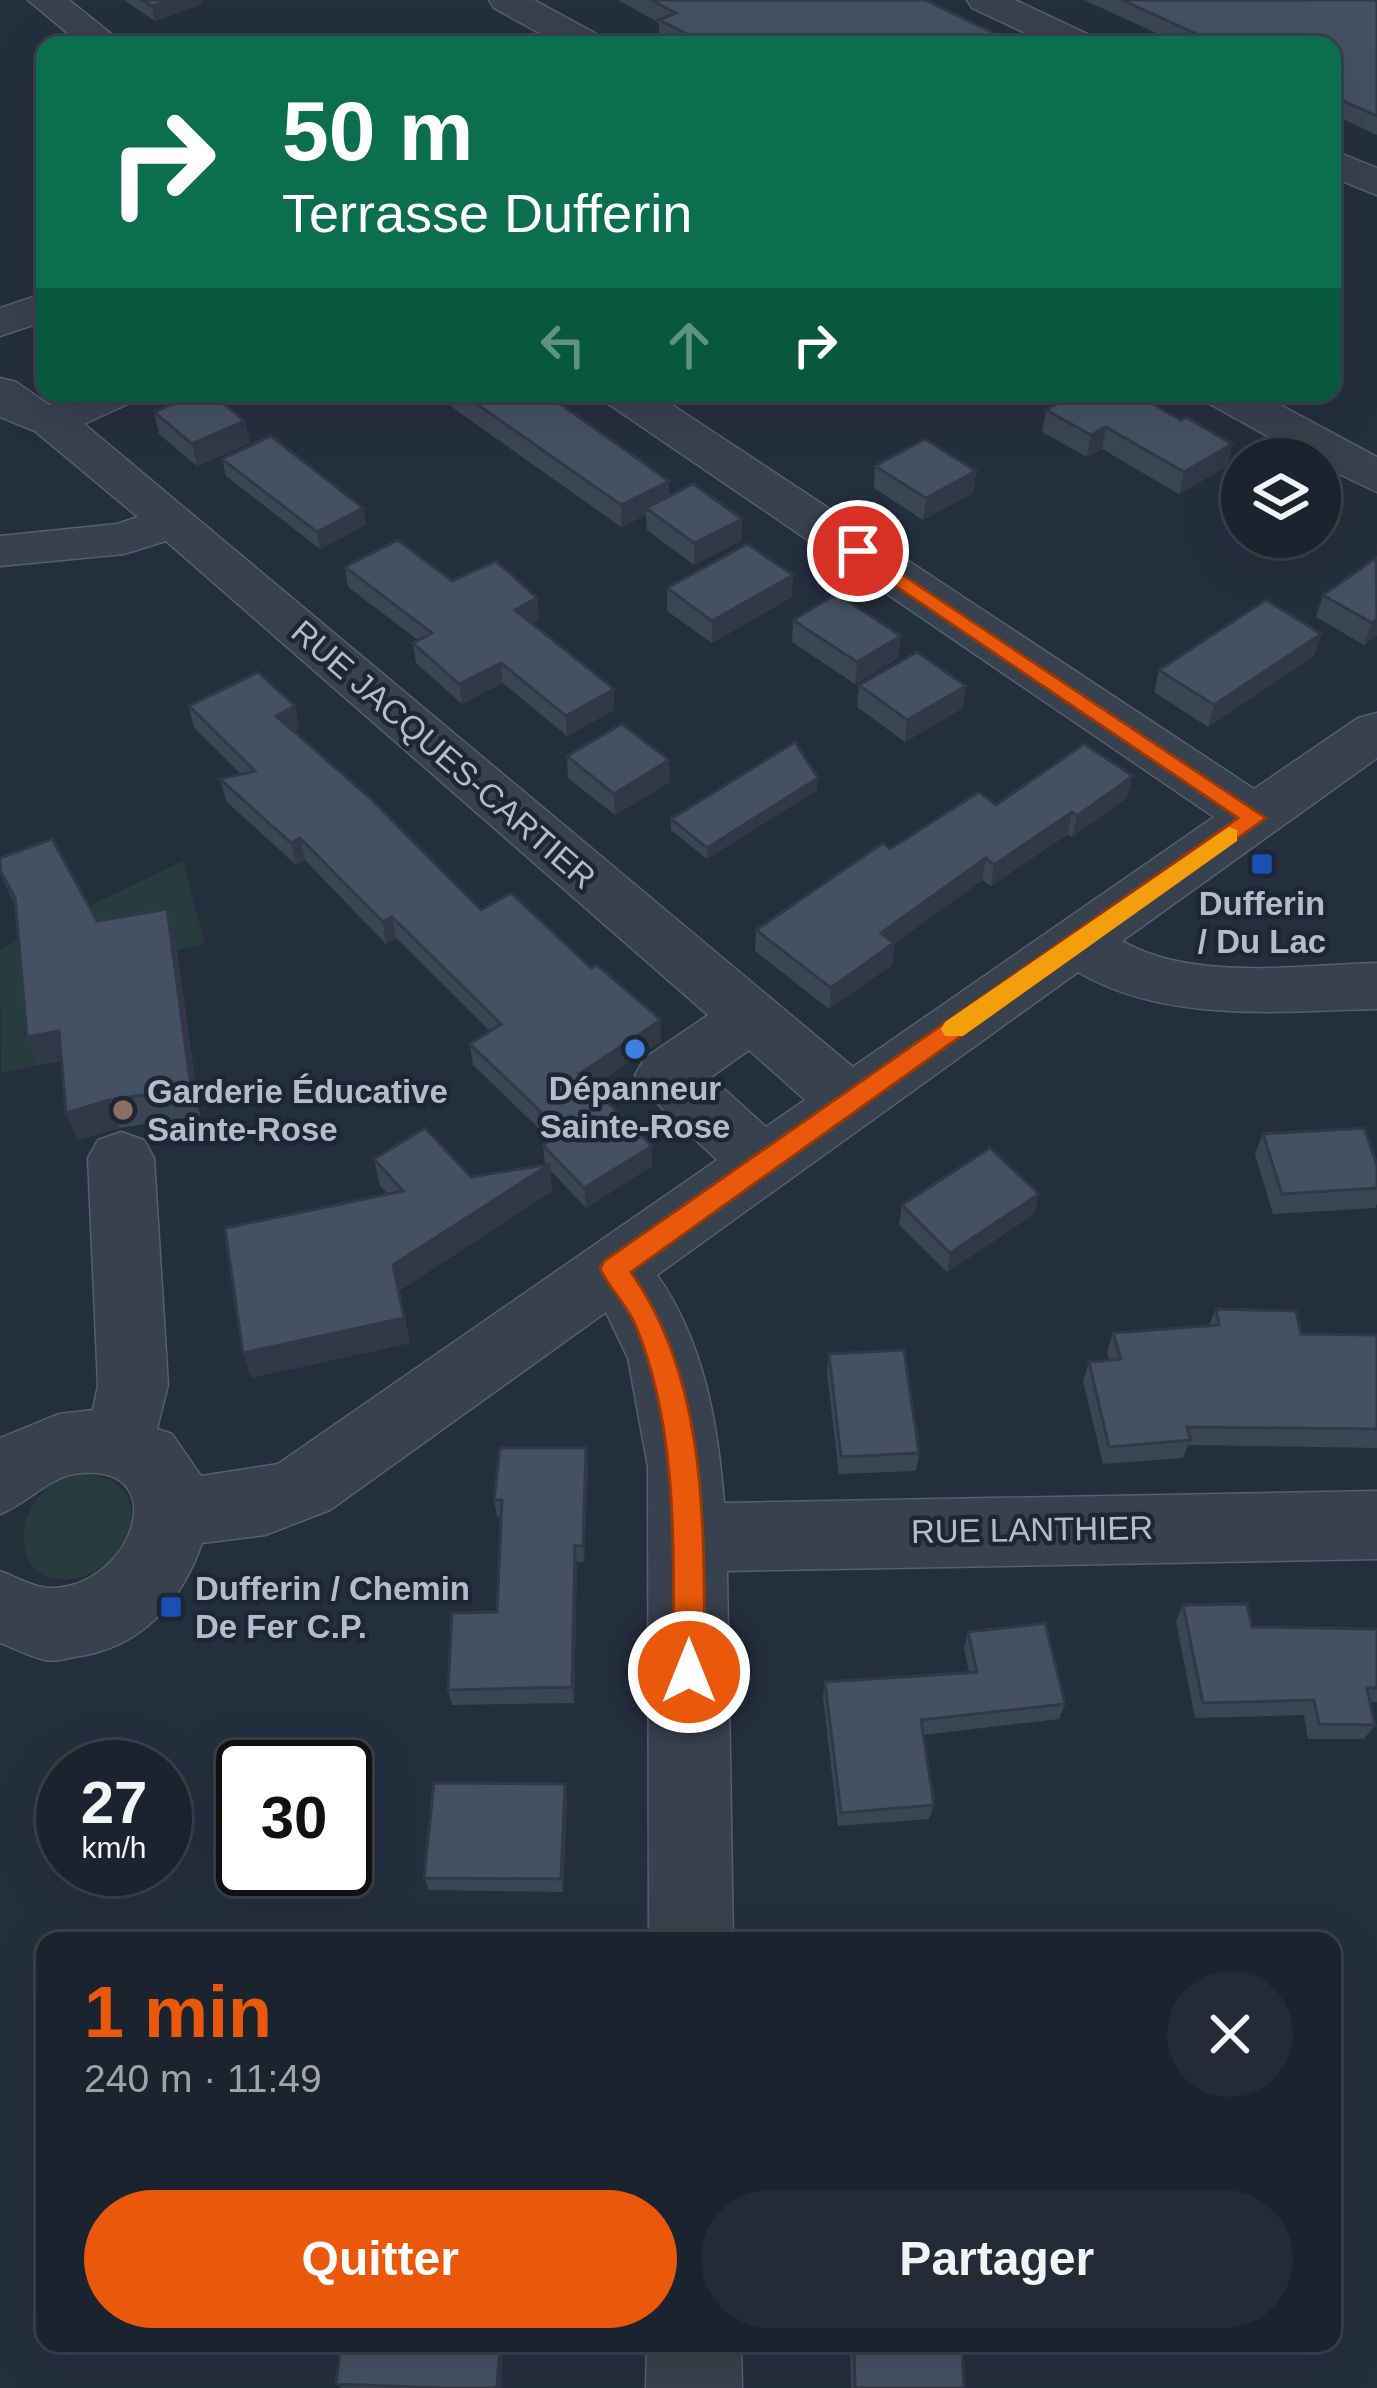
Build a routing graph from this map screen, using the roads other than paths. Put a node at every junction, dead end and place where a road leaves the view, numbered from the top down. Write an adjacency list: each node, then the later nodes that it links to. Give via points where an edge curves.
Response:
1 (46, 0): 4 (street)
2 (507, 0): 5 (street)
3 (985, 0): 6 (street)
4 (94, 36)
5 (573, 36)
6 (1063, 36)
7 (1341, 166): 8 (street)
8 (1377, 183)
9 (0, 280): 10 (street)
10 (27, 313)
11 (85, 402): 14 (street)
12 (635, 402): 19 (street)
13 (1240, 402): 15 (street)
14 (30, 419): 16 (street, RUE JACQUES-CARTIER)
15 (1377, 477)
16 (173, 520): 17 (street, via 124,539); 22 (street, RUE JACQUES-CARTIER)
17 (0, 550)
18 (1377, 731): 19 (street)
19 (1255, 818): 20 (street)
20 (1076, 943): 21 (street, via 1119,969 1179,983); 23 (street)
21 (1377, 986)
22 (751, 1017): 23 (street, RUE JACQUES-CARTIER); 25 (street, via 667,1075)
23 (851, 1102): 25 (street)
24 (121, 1158): 27 (street, via 134,1385)
25 (764, 1164): 26 (street)
26 (614, 1269): 29 (street, via 304,1487 265,1502); 31 (street, via 647,1317 668,1379)
27 (112, 1444): 28 (street, via 52,1448); 29 (street, via 157,1469)
28 (0, 1481)
29 (174, 1513): 32 (street, via 162,1559 120,1604 76,1622 45,1624)
30 (1377, 1525): 31 (street, RUE LANTHIER)
31 (688, 1538): 33 (street)
32 (0, 1607)
33 (691, 1932)
34 (694, 2352): 35 (street)
35 (694, 2388)

